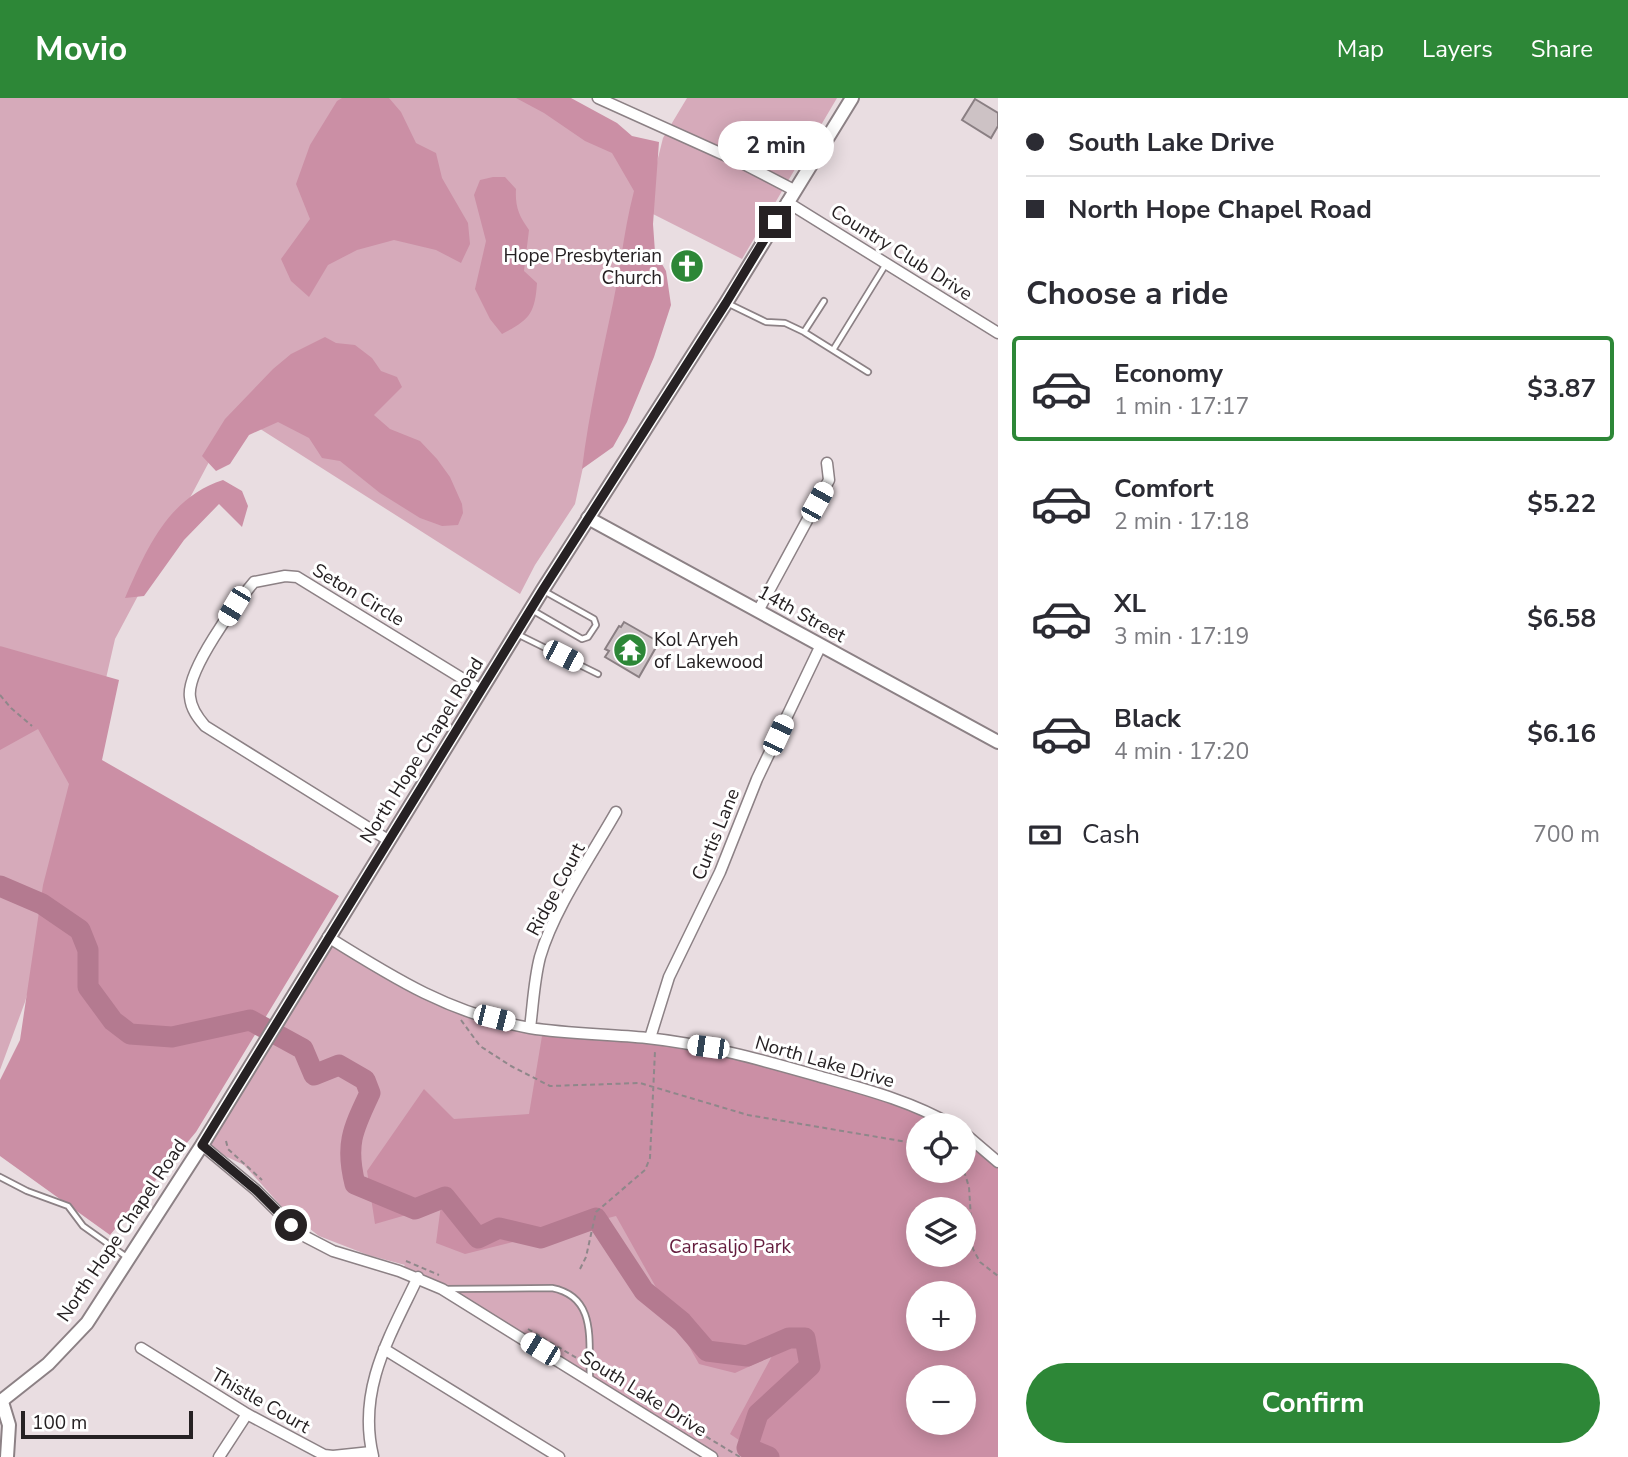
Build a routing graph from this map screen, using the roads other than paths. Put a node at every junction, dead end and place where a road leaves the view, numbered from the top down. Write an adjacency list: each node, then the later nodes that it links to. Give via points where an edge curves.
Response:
1 (598, 98): 3 (street)
2 (852, 98): 3 (main road, North Hope Chapel Road)
3 (794, 190): 4 (main road, North Hope Chapel Road)
4 (787, 202): 5 (street, Country Club Drive); 7 (main road, North Hope Chapel Road)
5 (886, 264): 9 (street, Country Club Drive); 10 (lane)
6 (824, 300): 8 (lane)
7 (726, 303): 8 (lane, via 766,322 785,323); 13 (main road, North Hope Chapel Road)
8 (804, 332): 10 (lane)
9 (998, 332)
10 (832, 350): 11 (lane)
11 (868, 372)
12 (827, 463): 16 (street, via 829,480)
13 (588, 518): 14 (main road, North Hope Chapel Road); 16 (main road, 14th Street)
14 (542, 591): 15 (main road, North Hope Chapel Road); 15 (lane, via 594,619 596,625 582,639)
15 (531, 610): 17 (main road, North Hope Chapel Road)
16 (758, 611): 18 (main road, 14th Street)
17 (516, 634): 19 (lane); 20 (main road, North Hope Chapel Road)
18 (821, 645): 21 (main road, 14th Street); 26 (street, Curtis Lane, via 669,977)
19 (598, 674)
20 (481, 690): 23 (main road, North Hope Chapel Road); 23 (street, Seton Circle, via 297,577 254,582 234,606 193,675 190,698 195,715 205,726)
21 (998, 742)
22 (616, 812): 25 (street, Ridge Court, via 545,942)
23 (388, 840): 24 (main road, North Hope Chapel Road)
24 (328, 937): 25 (street, North Lake Drive, via 449,1005); 29 (main road, North Hope Chapel Road)
25 (530, 1028): 26 (street, North Lake Drive)
26 (652, 1039): 27 (street, North Lake Drive, via 708,1047 882,1094)
27 (930, 1113)
28 (976, 1144): 30 (street)
29 (202, 1145): 32 (main road, North Hope Chapel Road); 33 (street, South Lake Drive, via 306,1237 333,1251)
30 (998, 1163)
31 (0, 1177): 32 (lane, via 68,1206 83,1226)
32 (128, 1258): 38 (main road, North Hope Chapel Road, via 87,1323 48,1364)
33 (418, 1277): 34 (street, South Lake Drive); 36 (street)
34 (442, 1289): 37 (street, South Lake Drive); 37 (lane, via 552,1288 578,1300 586,1314)
35 (141, 1348): 39 (street, Thistle Court)
36 (384, 1349): 40 (street, via 370,1392); 43 (street)
37 (590, 1379): 44 (street, South Lake Drive)
38 (1, 1402): 41 (main road, via 9,1425)
39 (247, 1413): 40 (street, Thistle Court, via 324,1455); 42 (street)
40 (372, 1455)
41 (7, 1457)
42 (219, 1457)
43 (559, 1457)
44 (712, 1457)

